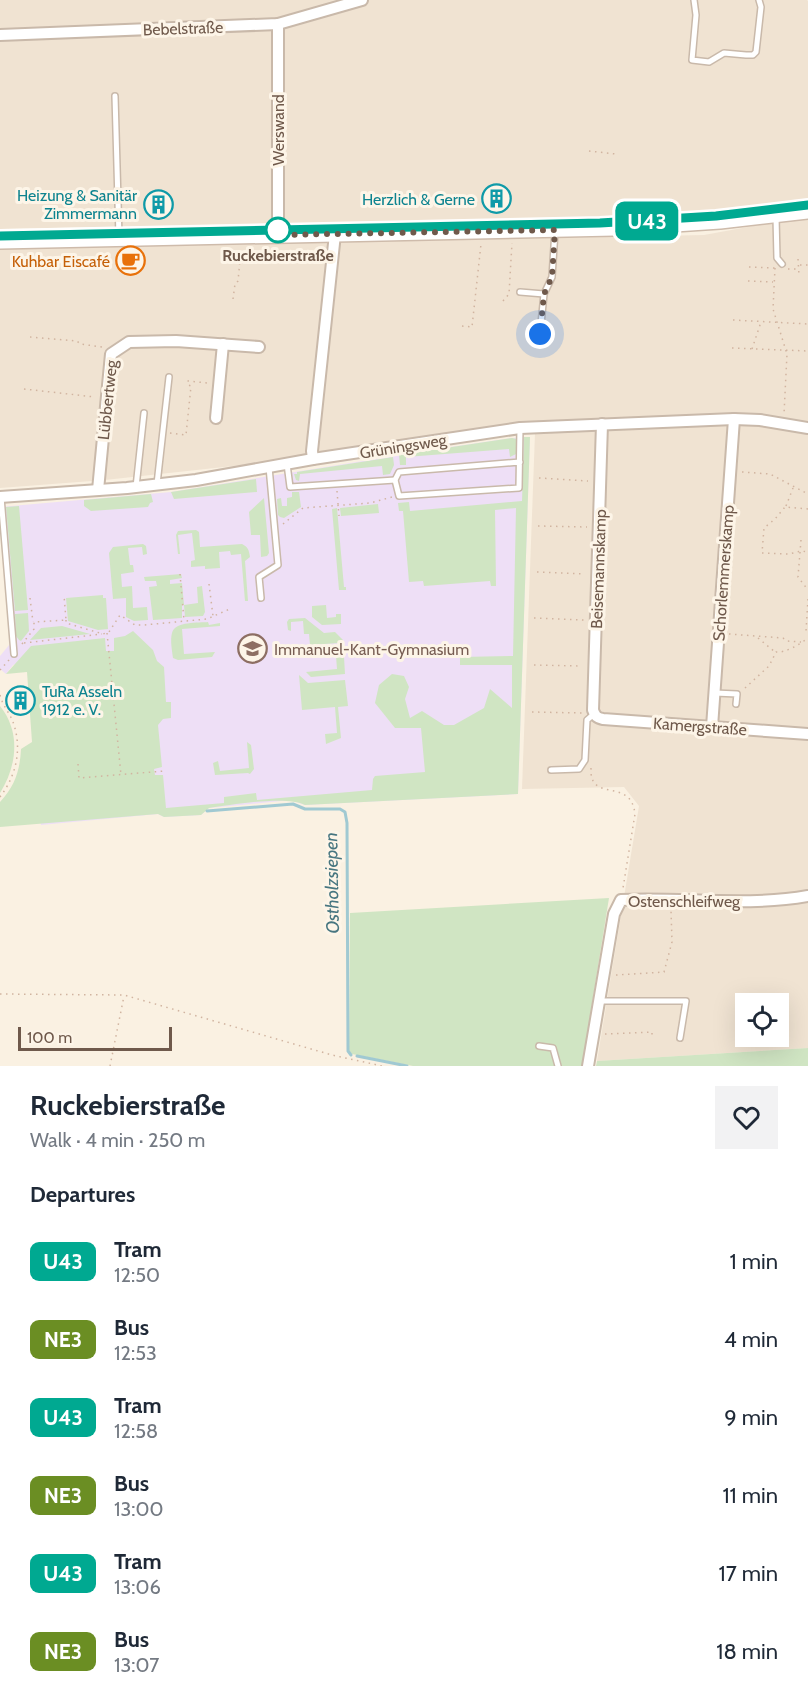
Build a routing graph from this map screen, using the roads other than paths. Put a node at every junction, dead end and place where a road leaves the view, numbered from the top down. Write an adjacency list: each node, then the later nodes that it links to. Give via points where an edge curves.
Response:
1 (362, 0): 4 (street, Bebelstraße)
2 (694, 0): 3 (lane, via 692,60 709,62 724,53 756,52)
3 (759, 0)
4 (278, 24): 5 (street, Bebelstraße); 11 (street, Werswand)
5 (0, 35)
6 (115, 96): 12 (lane)
7 (808, 211): 8 (main road)
8 (776, 215): 9 (main road); 14 (lane, via 777,258)
9 (555, 230): 10 (main road); 16 (lane, via 552,277)
10 (335, 234): 11 (main road); 27 (street)
11 (278, 235): 12 (main road)
12 (119, 239): 13 (main road)
13 (0, 241)
14 (782, 264)
15 (520, 292): 16 (lane)
16 (544, 294): 17 (lane)
17 (540, 334)
18 (223, 344): 19 (street, Lübbertweg); 22 (street); 34 (street, Lübbertweg, via 129,342 111,354)
19 (259, 347)
20 (169, 377): 32 (lane)
21 (144, 413): 33 (lane)
22 (216, 418)
23 (734, 419): 24 (street, Grüningsweg); 26 (street, Grüningsweg); 38 (street, Schorlemmerskamp)
24 (602, 424): 25 (street, Grüningsweg); 40 (street, Beisemannskamp, via 593,710)
25 (520, 428): 27 (street, Grüningsweg); 28 (lane)
26 (808, 428)
27 (313, 459): 29 (street, Grüningsweg)
28 (520, 462): 31 (lane, via 399,471); 31 (lane, via 519,488 399,496)
29 (287, 464): 30 (street, Grüningsweg); 31 (lane, via 290,487)
30 (269, 467): 32 (street, Grüningsweg); 36 (lane, via 278,565 259,577)
31 (395, 480)
32 (157, 484): 33 (street, Grüningsweg)
33 (136, 487): 34 (street, Grüningsweg)
34 (98, 490): 35 (street, Grüningsweg)
35 (1, 497): 37 (lane)
36 (261, 598)
37 (14, 654)
38 (715, 693): 39 (lane, via 737,694); 41 (street, Schorlemmerskamp)
39 (736, 704)
40 (588, 714): 41 (street, Kamergstraße, via 603,719); 43 (lane, via 585,760 579,769)
41 (712, 727): 42 (street, Kamergstraße)
42 (808, 734)
43 (551, 770)
44 (808, 896): 45 (street, Ostenschleifweg, via 757,901 621,900 614,914)
45 (600, 1001): 46 (lane, via 686,1000); 49 (street, Ostenschleifweg)
46 (680, 1038)
47 (539, 1046): 48 (lane, via 553,1048)
48 (558, 1066)
49 (588, 1066)

